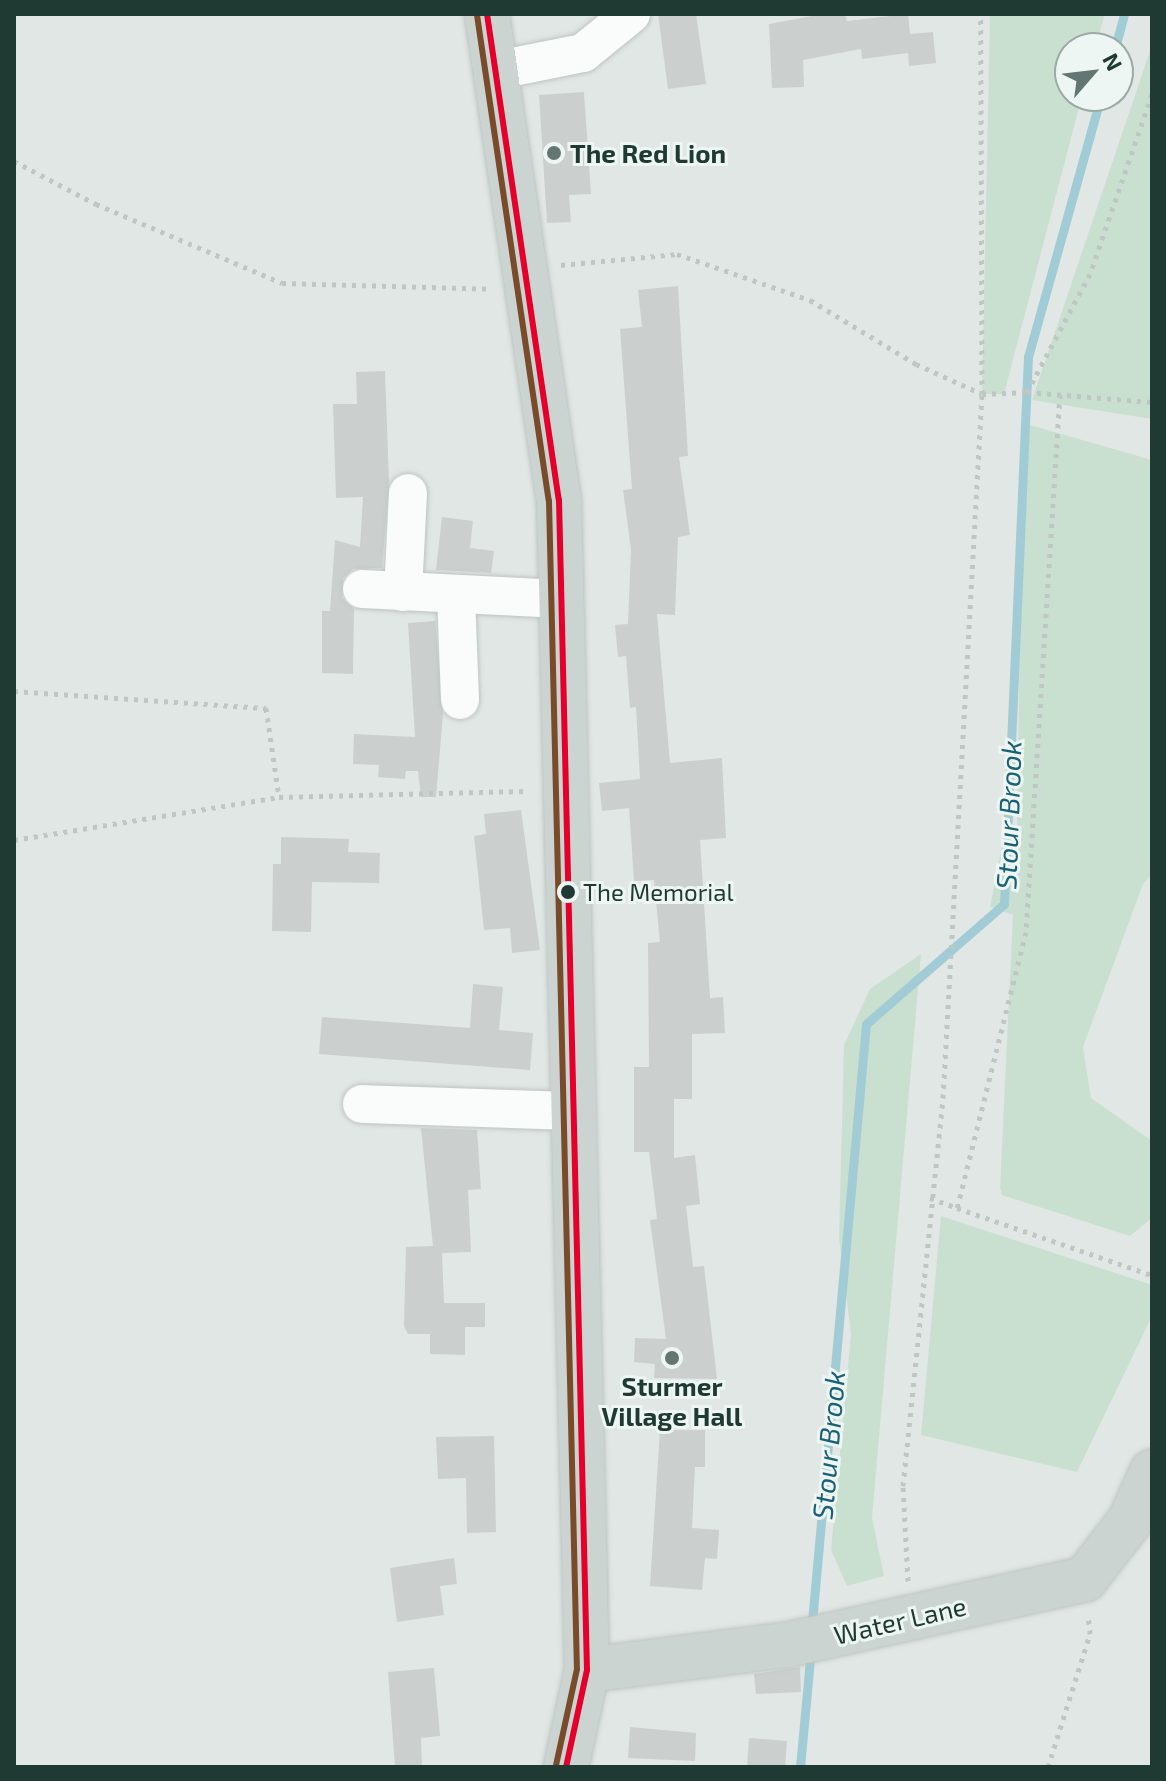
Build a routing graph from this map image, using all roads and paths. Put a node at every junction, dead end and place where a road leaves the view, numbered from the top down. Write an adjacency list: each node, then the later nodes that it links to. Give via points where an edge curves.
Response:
1 (487, 14): 4 (main road)
2 (631, 14): 4 (street, via 583,53)
3 (981, 14): 9 (path)
4 (498, 70): 7 (main road)
5 (1152, 94): 8 (path, via 1090,274)
6 (14, 161): 7 (path, via 96,204 282,283)
7 (526, 279): 9 (path, via 677,254 810,300 916,364); 16 (main road, via 559,500)
8 (1027, 392): 9 (path); 10 (path)
9 (982, 394): 24 (path, via 943,1098)
10 (1060, 394): 11 (path); 25 (path, via 1026,932)
11 (1152, 402)
12 (408, 493): 14 (street)
13 (362, 589): 14 (street)
14 (403, 592): 15 (street)
15 (456, 595): 16 (street); 18 (street)
16 (561, 599): 19 (main road)
17 (14, 691): 20 (path, via 266,708)
18 (460, 700)
19 (566, 790): 20 (path); 23 (main road)
20 (279, 797): 21 (path)
21 (14, 840)
22 (362, 1104): 23 (street)
23 (574, 1111): 30 (main road)
24 (930, 1198): 25 (path); 29 (path, via 903,1486)
25 (957, 1208): 26 (path)
26 (1152, 1275)
27 (1152, 1472): 28 (main road, via 1130,1521)
28 (1085, 1579): 29 (main road, Water Lane); 32 (path, via 1090,1634)
29 (914, 1619): 30 (main road, Water Lane, via 786,1645)
30 (587, 1670): 31 (main road)
31 (566, 1767)
32 (1048, 1767)

